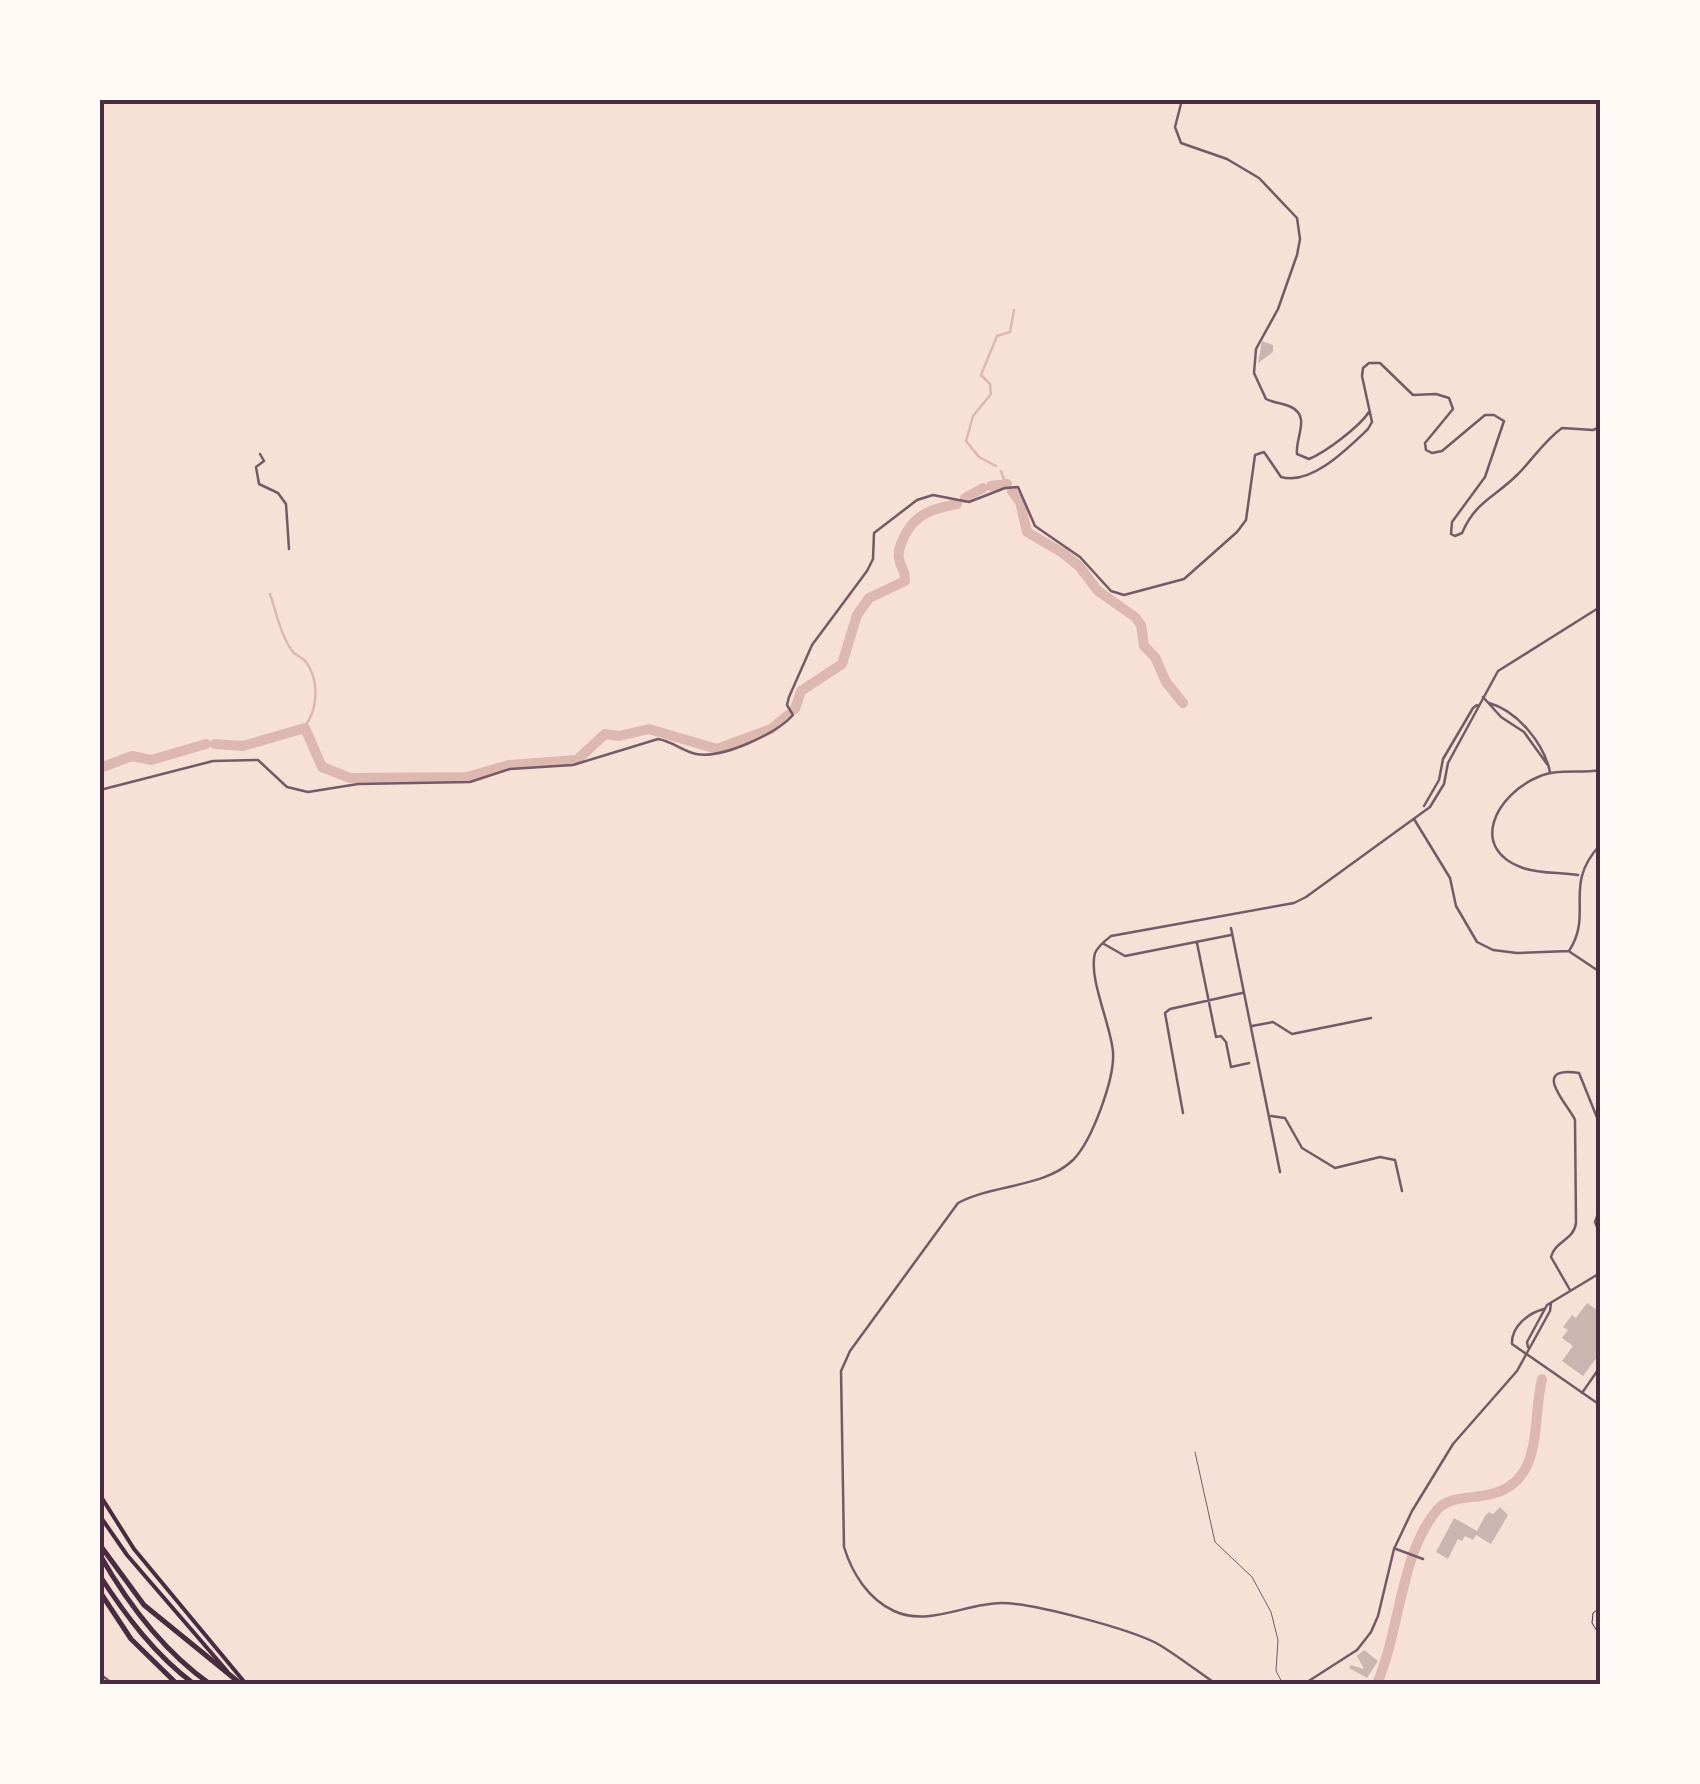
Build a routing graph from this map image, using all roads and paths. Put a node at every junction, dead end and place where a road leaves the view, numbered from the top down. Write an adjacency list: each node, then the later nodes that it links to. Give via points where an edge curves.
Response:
1 (1182, 100): 2 (street, via 1174,127 1181,143 1259,178 1297,218 1297,255 1260,337 1254,373 1266,399 1300,413 1297,454 1320,455)
2 (1370, 411): 3 (street, via 1362,376 1376,361 1413,395 1444,395 1452,402 1425,443 1432,454 1485,415 1504,421 1485,476 1452,522 1451,534 1459,536 1473,512 1548,438 1562,428); 10 (street, via 1368,429 1310,474 1289,479 1264,452 1255,455 1246,520 1237,532 1184,580 1124,595 1034,526 1018,487 970,502 934,495 917,500 874,533 867,571 825,624 800,670 789,697 793,715 782,727 720,752 698,754 658,739 573,765 510,770 470,782 308,792 287,787 258,760 213,760)
3 (1600, 427)
4 (260, 454): 5 (street, via 259,484 286,504)
5 (289, 548)
6 (1600, 607): 7 (street, via 1508,662)
7 (1482, 697): 9 (street, via 1522,723 1549,760); 11 (street, via 1451,750 1438,795)
8 (1600, 770): 9 (street)
9 (1550, 772): 13 (street, via 1505,798 1493,837 1510,862)
10 (100, 790)
11 (1414, 818): 16 (street, via 1294,903 1112,936); 18 (street, via 1478,942 1494,950)
12 (1600, 845): 13 (street)
13 (1580, 875): 18 (street, via 1577,939)
14 (1231, 928): 15 (street)
15 (1232, 935): 17 (street); 20 (street)
16 (1103, 943): 17 (street, via 1125,956); 58 (street, via 1096,973 1113,1053 1111,1077 1082,1149 1048,1176 958,1203 841,1371 844,1546 862,1586 892,1611 931,1615 1014,1604 1157,1644)
17 (1197, 943): 21 (street)
18 (1568, 951): 19 (street)
19 (1600, 972)
20 (1244, 992): 21 (street); 23 (street)
21 (1209, 1000): 24 (street, via 1231,1067); 25 (street, via 1170,1008 1164,1017)
22 (1371, 1018): 23 (street, via 1292,1034 1273,1022)
23 (1251, 1026): 26 (street)
24 (1249, 1063)
25 (1183, 1113)
26 (1269, 1116): 28 (street); 29 (street, via 1285,1118 1302,1148 1336,1168 1395,1160)
27 (1598, 1120): 33 (street, via 1579,1073 1559,1076 1554,1089 1575,1120 1576,1223 1552,1258)
28 (1280, 1172)
29 (1402, 1191)
30 (1600, 1208): 31 (street)
31 (1600, 1234)
32 (1600, 1273): 33 (street)
33 (1570, 1292): 34 (street)
34 (1551, 1303): 35 (street); 36 (street)
35 (1544, 1308): 36 (street); 37 (street, via 1512,1334 1512,1344)
36 (1528, 1348): 37 (street)
37 (1525, 1356): 39 (street); 45 (street, via 1438,1466)
38 (1600, 1366): 39 (street)
39 (1582, 1392): 40 (street)
40 (1600, 1405)
41 (1195, 1452): 59 (lane, via 1215,1542 1252,1577 1271,1612)
42 (100, 1495): 57 (highway, via 134,1549)
43 (100, 1516): 57 (highway)
44 (100, 1545): 57 (highway, via 144,1605)
45 (1394, 1549): 47 (street); 60 (street, via 1371,1632 1357,1650)
46 (100, 1555): 56 (highway, via 155,1634)
47 (1423, 1559)
48 (100, 1576): 55 (highway, via 139,1631)
49 (100, 1592): 54 (highway, via 131,1639)
50 (1600, 1608): 51 (path, via 1592,1623)
51 (1600, 1636)
52 (100, 1674): 53 (street)
53 (113, 1684)
54 (177, 1684)
55 (194, 1684)
56 (210, 1684)
57 (241, 1684)
58 (1216, 1684)
59 (1283, 1684)
60 (1304, 1684)

